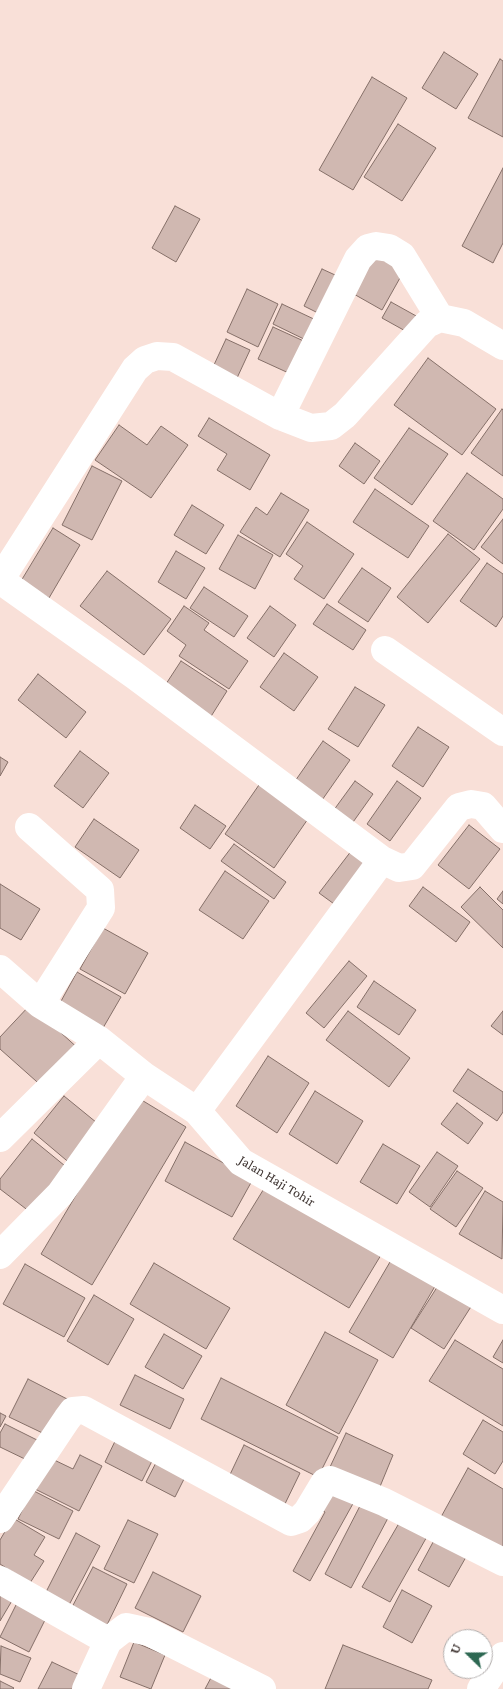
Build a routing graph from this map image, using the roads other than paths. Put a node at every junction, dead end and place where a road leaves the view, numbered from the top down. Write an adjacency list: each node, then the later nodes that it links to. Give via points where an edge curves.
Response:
1 (440, 318): 2 (street, via 464,323); 3 (street, via 428,324 345,415 331,426 311,428); 3 (street, via 402,256 389,248 368,248 358,259)
2 (503, 346)
3 (280, 416): 4 (street, via 173,356 145,360 135,370)
4 (0, 580): 9 (street, via 134,674)
5 (385, 650): 6 (street)
6 (503, 732)
7 (29, 827): 11 (street, via 100,890 101,908)
8 (502, 827): 9 (street, via 483,806 459,807 412,866 399,868)
9 (382, 860): 14 (street)
10 (0, 969): 11 (street, Jalan Haji Tohir)
11 (40, 1004): 12 (street, Jalan Haji Tohir)
12 (99, 1040): 13 (street, Jalan Haji Tohir); 15 (street)
13 (144, 1076): 14 (street, Jalan Haji Tohir); 16 (street, via 60,1194)
14 (197, 1111): 17 (street, Jalan Haji Tohir, via 241,1162)
15 (0, 1138)
16 (0, 1255)
17 (503, 1310)
18 (0, 1519): 19 (street, via 73,1411 84,1410 291,1522 308,1512 324,1482 330,1480 384,1502)
19 (503, 1562)
20 (0, 1580): 21 (street)
21 (108, 1642): 23 (street); 24 (street, via 126,1627 149,1632)
22 (503, 1656): 25 (street)
23 (86, 1689)
24 (262, 1689)
25 (482, 1689)

